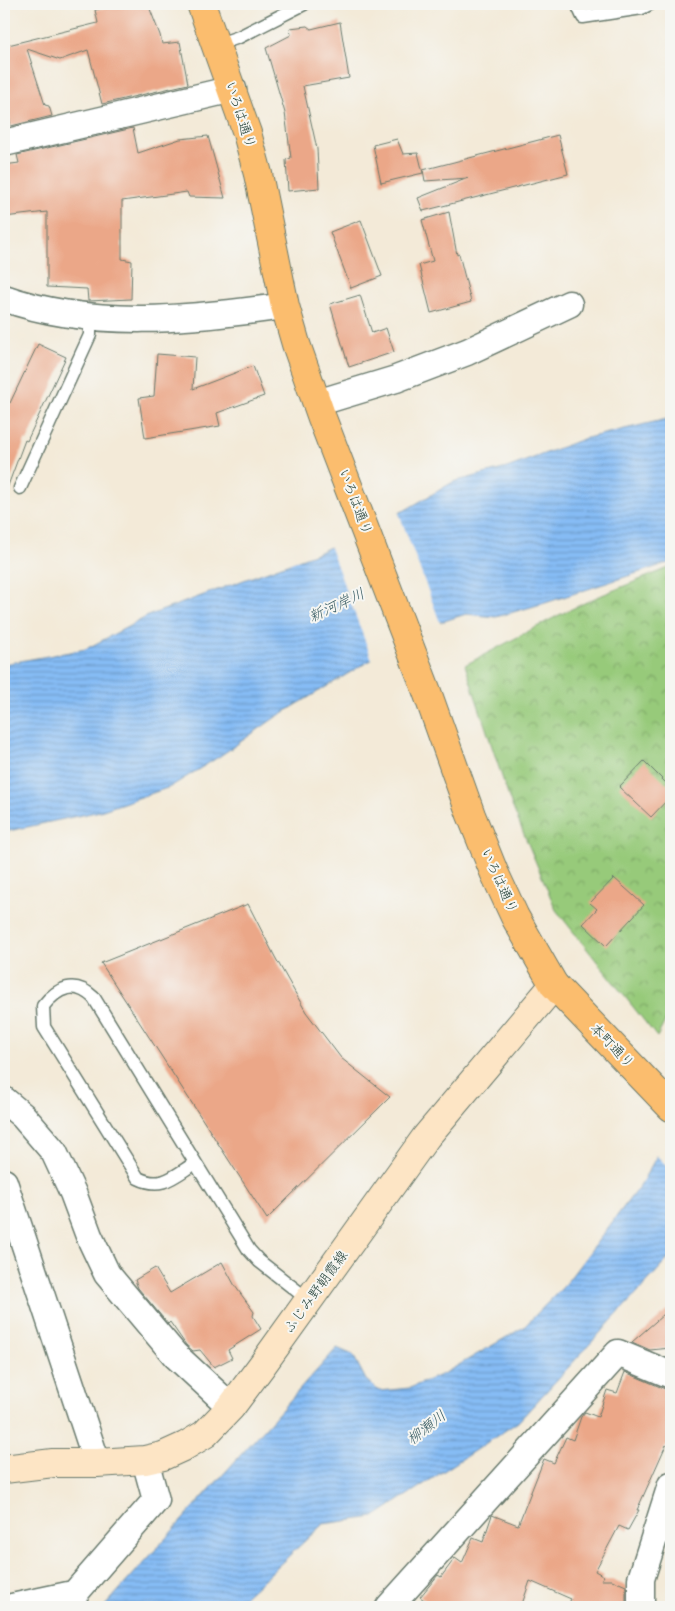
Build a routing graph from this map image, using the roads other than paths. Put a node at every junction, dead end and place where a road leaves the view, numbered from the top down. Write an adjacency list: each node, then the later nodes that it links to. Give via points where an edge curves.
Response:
1 (200, 4): 5 (main road, いろは通り)
2 (304, 4): 5 (lane)
3 (577, 4): 4 (lane, via 583,17)
4 (650, 4)
5 (216, 45): 6 (main road, いろは通り)
6 (233, 89): 7 (street); 10 (main road, いろは通り, via 258,174)
7 (4, 143)
8 (4, 298): 11 (street, via 31,308)
9 (568, 304): 12 (street, via 449,359)
10 (285, 306): 11 (street, via 186,317); 12 (main road, いろは通り)
11 (90, 317): 13 (lane, via 90,335)
12 (317, 403): 14 (main road, いろは通り, via 494,872 515,917)
13 (20, 488)
14 (554, 985): 16 (main road, 本町通り); 19 (main road, ふじみ野朝霞線, via 426,1138)
15 (4, 1100): 21 (street, via 23,1116 54,1152 107,1274 175,1355)
16 (671, 1107)
17 (195, 1163): 17 (lane, via 157,1184 138,1178 44,1027 43,1006 49,999 69,987 86,990 94,998); 19 (lane, via 249,1250)
18 (4, 1182): 23 (street)
19 (310, 1301): 21 (main road, ふじみ野朝霞線)
20 (671, 1375): 27 (street, via 618,1353)
21 (231, 1407): 22 (main road, ふじみ野朝霞線, via 205,1434 163,1456)
22 (145, 1460): 23 (main road, ふじみ野朝霞線); 26 (street, via 156,1500)
23 (96, 1463): 24 (main road, ふじみ野朝霞線, via 53,1463)
24 (4, 1469)
25 (671, 1485): 29 (street, via 641,1579)
26 (68, 1601): 28 (street)
27 (395, 1606)
28 (12, 1607)
29 (641, 1607)

